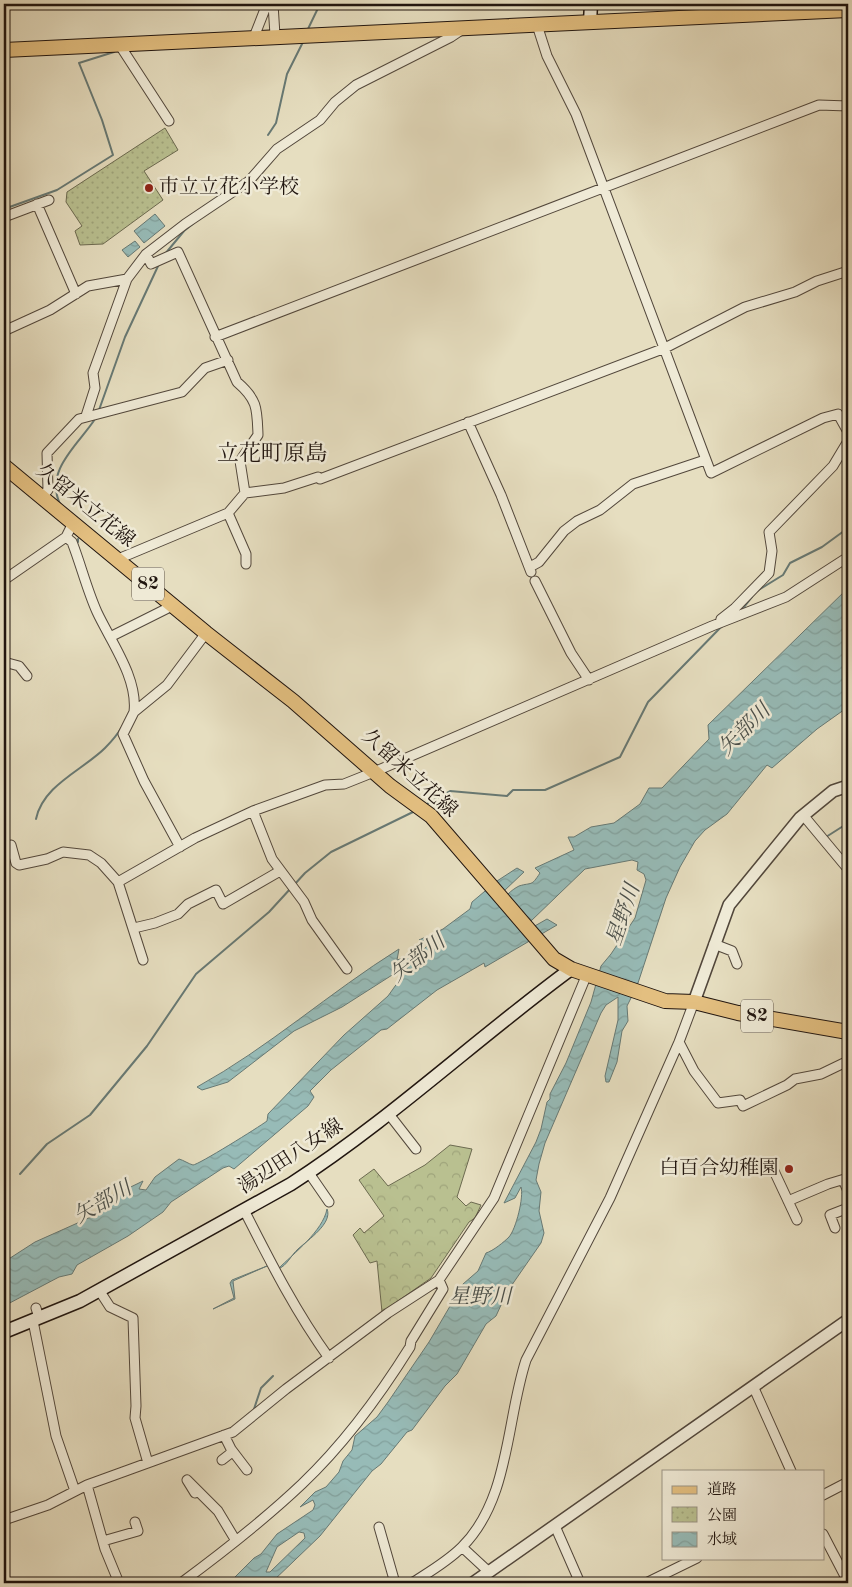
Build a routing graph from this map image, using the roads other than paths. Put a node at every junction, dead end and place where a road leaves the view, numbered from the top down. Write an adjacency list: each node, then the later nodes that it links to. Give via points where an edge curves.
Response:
1 (267, 4): 9 (street)
2 (272, 4): 8 (street)
3 (591, 4): 5 (main road)
4 (848, 10): 5 (main road)
5 (590, 22): 6 (main road)
6 (537, 25): 7 (main road); 14 (street, via 547,56 576,114)
7 (465, 27): 8 (main road); 18 (street, via 356,85 320,120 277,149 249,181)
8 (275, 36): 9 (main road)
9 (254, 37): 10 (main road)
10 (119, 44): 11 (main road); 13 (street)
11 (4, 50)
12 (848, 106): 14 (street, via 819,105)
13 (169, 121)
14 (603, 189): 23 (street); 24 (street)
15 (49, 200): 16 (street)
16 (37, 204): 17 (street); 21 (street)
17 (4, 217)
18 (146, 254): 20 (street); 23 (street, via 151,264 178,252)
19 (848, 271): 24 (street, via 745,307)
20 (127, 279): 21 (street, via 94,284); 26 (street, via 93,373 95,388)
21 (76, 294): 22 (street)
22 (4, 331)
23 (215, 337): 25 (street)
24 (665, 348): 27 (street); 30 (street)
25 (228, 360): 26 (street, via 205,368 182,392); 32 (street, via 238,382 256,403 258,435 240,461)
26 (86, 416): 33 (street, via 79,419 47,453 48,490)
27 (468, 422): 30 (street, via 530,570 570,526 600,510 633,484); 32 (street, via 320,479)
28 (848, 432): 30 (street, via 838,414 823,418 710,473)
29 (848, 441): 43 (street, via 833,466 769,532 772,551 769,574)
30 (707, 464)
31 (4, 466): 33 (main road, 久留米立花線 / 82)
32 (245, 493): 34 (street)
33 (41, 498): 35 (main road, 久留米立花線 / 82)
34 (228, 513): 38 (street); 39 (street, via 246,554)
35 (73, 524): 36 (street); 38 (main road, 久留米立花線 / 82)
36 (66, 537): 40 (street); 45 (street, via 72,542 97,612)
37 (848, 557): 43 (street, via 786,597)
38 (118, 559): 42 (main road, 久留米立花線 / 82)
39 (246, 564)
40 (4, 580)
41 (535, 581): 48 (street)
42 (174, 605): 44 (main road, 久留米立花線 / 82); 45 (street)
43 (719, 624): 48 (street)
44 (206, 633): 49 (street, via 167,685); 50 (main road, 久留米立花線 / 82, via 345,744)
45 (110, 637): 49 (street, via 133,686)
46 (4, 662): 47 (street, via 19,666)
47 (27, 676)
48 (589, 680): 50 (street)
49 (134, 712): 55 (street, via 123,734)
50 (374, 772): 52 (street, via 344,784 325,785); 64 (main road, 久留米立花線 / 82, via 431,816 540,944 554,959)
51 (848, 786): 53 (street, via 833,791)
52 (253, 811): 55 (street); 57 (street)
53 (803, 816): 56 (street); 60 (street, via 729,905)
54 (11, 845): 58 (street, via 19,865 63,852 89,855)
55 (180, 847): 58 (street)
56 (848, 869)
57 (280, 871): 59 (street, via 223,904 216,890 188,904 178,914); 63 (street)
58 (118, 882): 59 (street)
59 (134, 928): 61 (street)
60 (714, 944): 62 (street, via 732,951); 66 (street)
61 (143, 960)
62 (737, 964)
63 (347, 969)
64 (571, 969): 65 (main road, 久留米立花線 / 82); 70 (main road, 湯辺田八女線)
65 (589, 974): 66 (main road, 久留米立花線 / 82, via 666,1001); 82 (street, via 494,1198)
66 (694, 1002): 67 (main road, 久留米立花線 / 82); 68 (street)
67 (848, 1032)
68 (680, 1042): 69 (street, via 694,1071 718,1103 740,1100 744,1106 795,1079 821,1074); 107 (street, via 610,1198 526,1360 496,1487 474,1533)
69 (848, 1061)
70 (388, 1113): 71 (street); 73 (main road, 湯辺田八女線)
71 (416, 1149)
72 (774, 1171): 76 (street)
73 (309, 1172): 77 (street); 79 (main road, 湯辺田八女線)
74 (846, 1179): 75 (street); 76 (street)
75 (848, 1191)
76 (788, 1201): 80 (street)
77 (329, 1202)
78 (848, 1208): 81 (street, via 830,1215)
79 (244, 1210): 83 (main road, 湯辺田八女線); 87 (street, via 281,1282)
80 (797, 1220)
81 (835, 1228)
82 (439, 1280): 87 (street, via 388,1313); 106 (street, via 442,1290 410,1347 345,1436 303,1483)
83 (99, 1290): 84 (main road, 湯辺田八女線); 92 (street, via 110,1307 133,1318 135,1418)
84 (36, 1316): 86 (main road, 湯辺田八女線); 97 (street, via 56,1436)
85 (848, 1320): 88 (street)
86 (4, 1332)
87 (329, 1358): 89 (street, via 233,1432)
88 (753, 1386): 94 (street); 102 (street)
89 (224, 1435): 90 (street); 92 (street)
90 (231, 1449): 91 (street); 93 (street)
91 (222, 1460)
92 (148, 1462): 96 (street)
93 (247, 1470)
94 (792, 1470)
95 (848, 1482): 99 (street)
96 (87, 1485): 97 (street); 105 (street)
97 (75, 1491): 100 (street, via 48,1505)
98 (195, 1493): 106 (street, via 187,1480 218,1511)
99 (824, 1494)
100 (4, 1520)
101 (135, 1522): 105 (street, via 138,1531)
102 (555, 1526): 109 (street); 116 (street)
103 (379, 1527): 113 (street)
104 (824, 1536): 110 (street)
105 (103, 1541): 111 (street)
106 (236, 1541): 112 (street)
107 (462, 1547): 109 (street); 114 (street)
108 (693, 1560): 117 (street)
109 (489, 1572): 115 (street)
110 (848, 1582)
111 (119, 1583)
112 (182, 1583)
113 (395, 1583)
114 (412, 1583)
115 (473, 1583)
116 (580, 1583)
117 (646, 1583)

